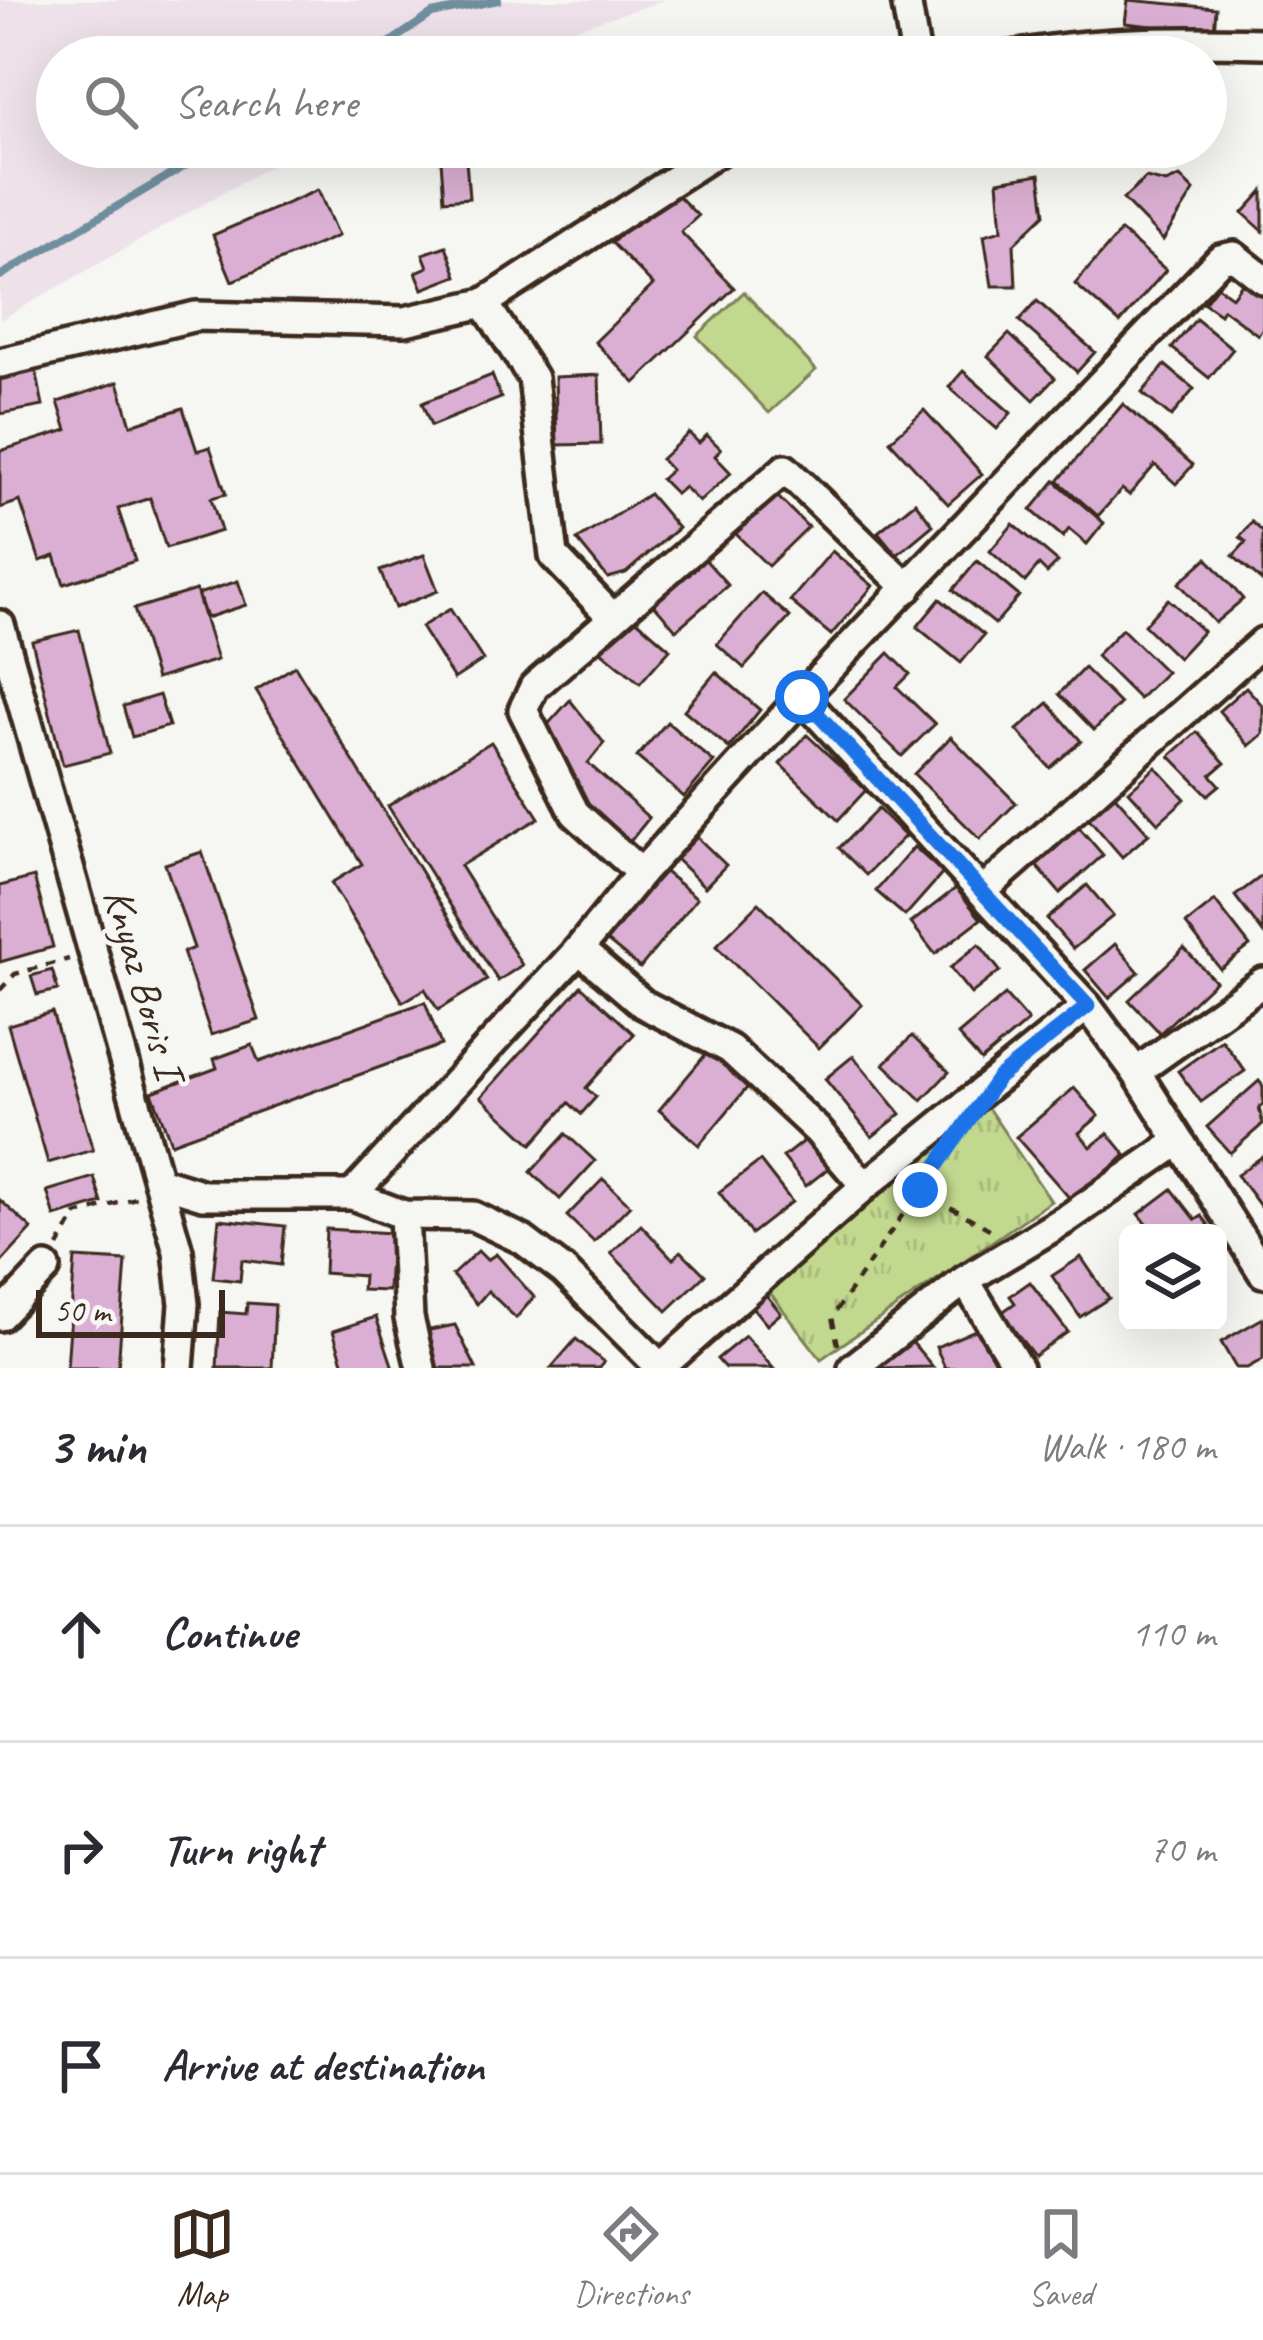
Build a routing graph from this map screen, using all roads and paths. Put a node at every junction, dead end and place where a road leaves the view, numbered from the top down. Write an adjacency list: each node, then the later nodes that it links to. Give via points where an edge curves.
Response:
1 (906, 0): 2 (street)
2 (912, 36)
3 (1227, 42): 4 (street)
4 (1263, 43)
5 (692, 168): 7 (street)
6 (1263, 279): 9 (street, via 1234,256 1220,259)
7 (484, 302): 8 (street, via 405,321 196,316); 10 (street, via 533,378 554,556)
8 (0, 363)
9 (908, 588): 10 (street, via 785,469); 13 (street)
10 (614, 618): 14 (street, via 534,687 523,710 575,813)
11 (0, 625): 17 (street, Knyaz Boris I)
12 (1263, 642): 15 (street)
13 (802, 697): 14 (street); 15 (street)
14 (641, 873): 16 (street)
15 (984, 890): 20 (street)
16 (579, 950): 25 (street, via 643,1004 730,1049); 27 (street)
17 (93, 952): 19 (path, via 15,974); 24 (street, Knyaz Boris I)
18 (1263, 982): 21 (street)
19 (0, 990)
20 (1088, 1006): 21 (street); 25 (street)
21 (1136, 1072): 22 (street)
22 (1179, 1142): 29 (street); 31 (street)
23 (946, 1153): 26 (path)
24 (159, 1186): 27 (street, via 203,1195); 30 (path, via 76,1215); 35 (street, Knyaz Boris I, via 184,1304)
25 (865, 1186): 26 (path); 37 (street)
26 (920, 1190): 29 (path); 34 (path, via 832,1317)
27 (352, 1195): 28 (street)
28 (404, 1214): 36 (street); 37 (street, via 473,1216 524,1240)
29 (1020, 1246): 32 (street)
30 (46, 1268): 33 (street)
31 (1263, 1273)
32 (965, 1280): 34 (street); 38 (street)
33 (0, 1316)
34 (846, 1360)
35 (179, 1368)
36 (421, 1368)
37 (661, 1368)
38 (1018, 1368)

